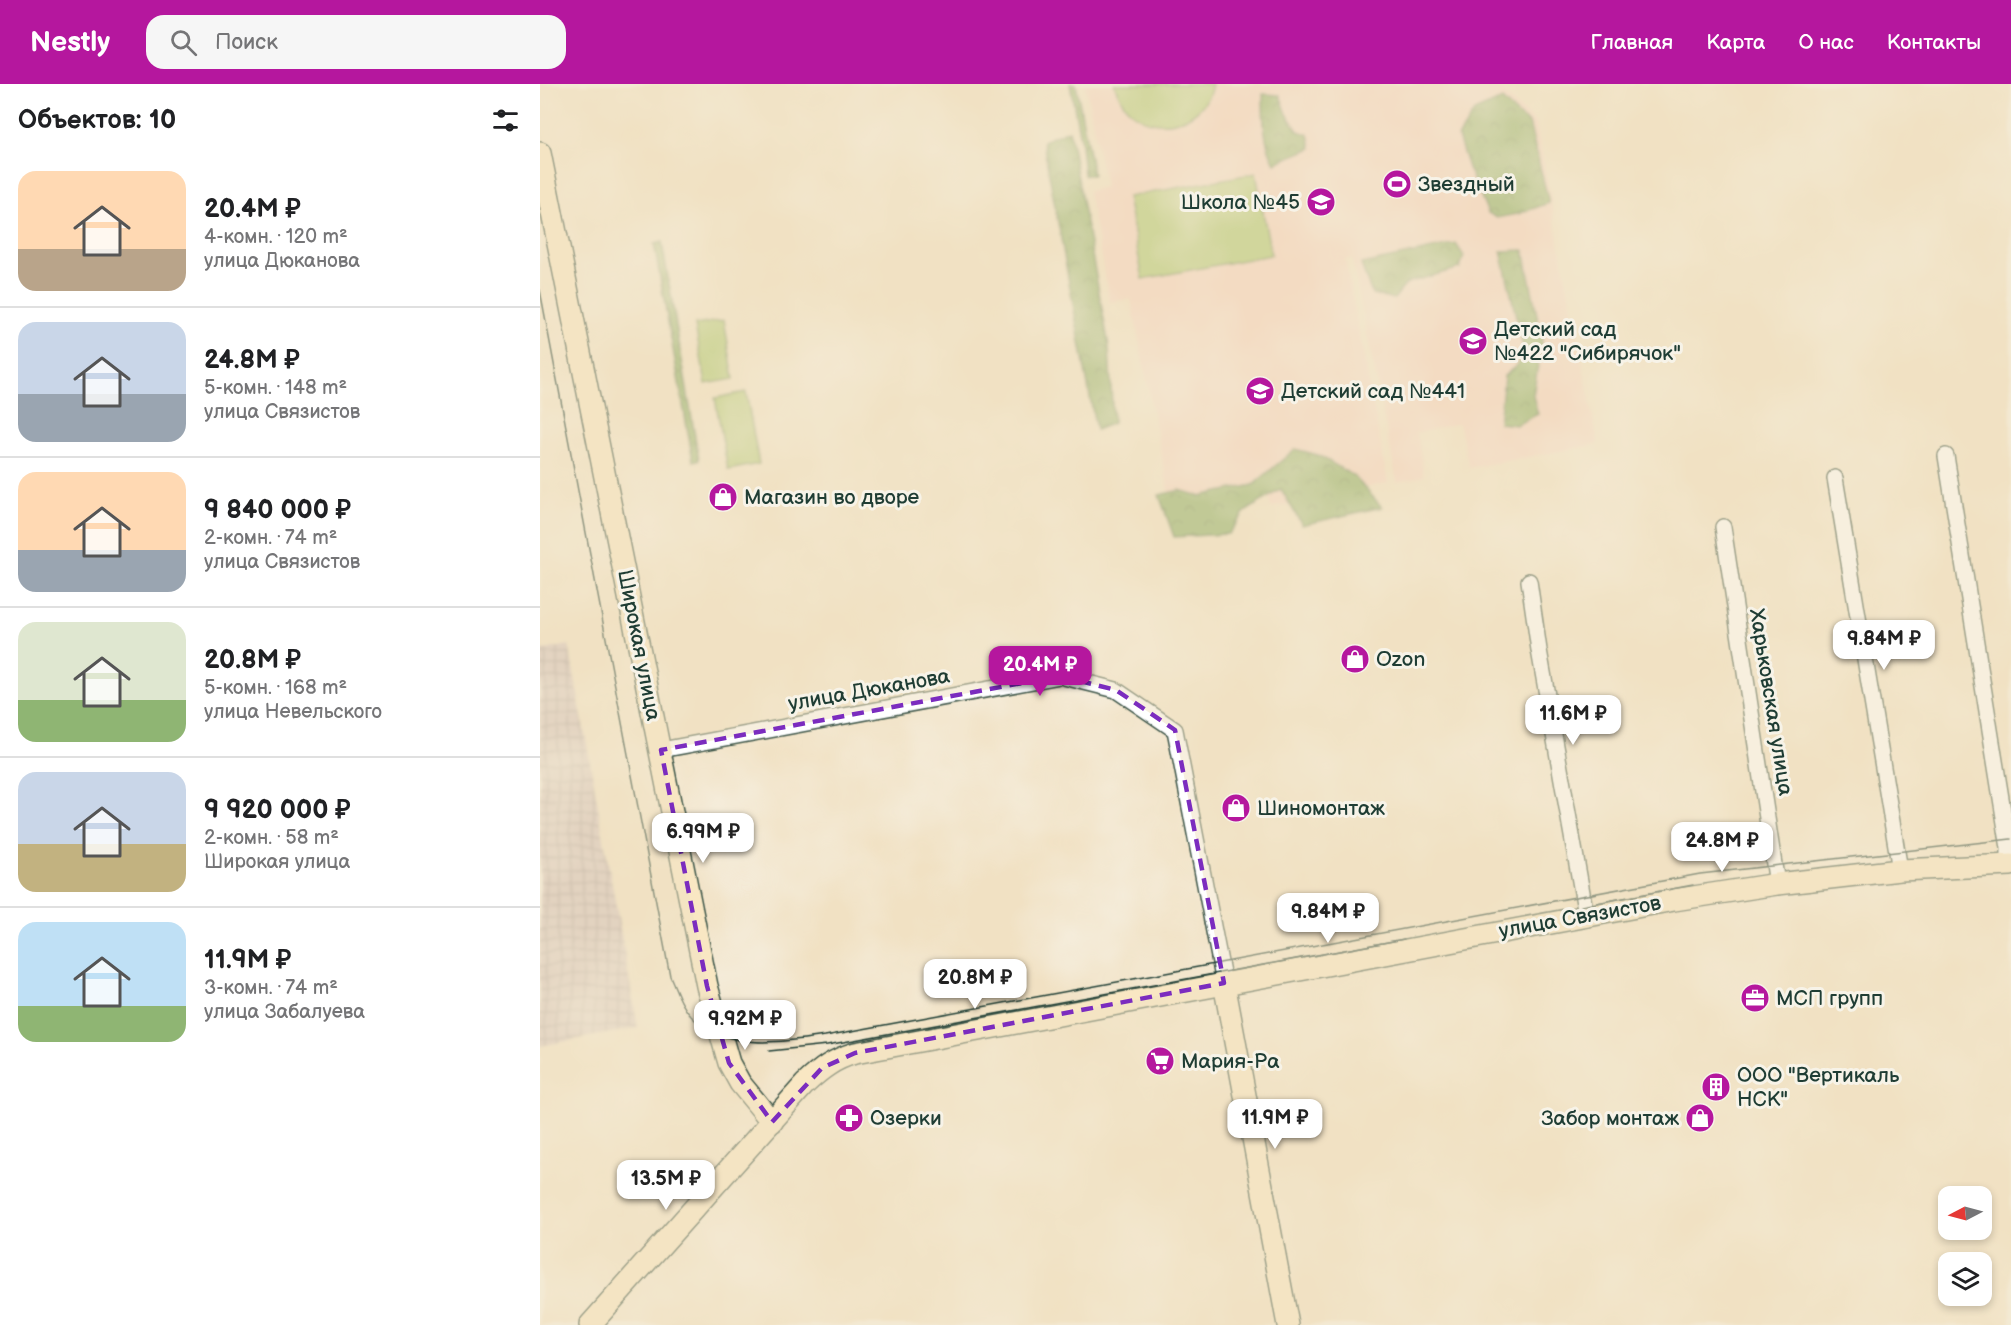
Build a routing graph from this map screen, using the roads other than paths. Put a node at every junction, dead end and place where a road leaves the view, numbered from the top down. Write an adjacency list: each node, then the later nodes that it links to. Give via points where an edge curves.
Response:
1 (540, 153): 6 (street, Широкая улица)
2 (1946, 456): 7 (street)
3 (1835, 478): 8 (street)
4 (1723, 527): 9 (street, Харьковская улица)
5 (1529, 581): 10 (street)
6 (661, 750): 11 (street, улица Дюканова, via 1060,676 1116,690 1174,730); 12 (street, Широкая улица, via 707,986 722,1042 740,1083)
7 (2010, 865): 8 (street, улица Связистов)
8 (1900, 870): 9 (street, улица Связистов)
9 (1777, 884): 10 (street, улица Связистов)
10 (1586, 915): 11 (street, улица Связистов)
11 (1224, 983): 12 (street, улица Связистов, via 838,1058 805,1084); 14 (street)
12 (772, 1122): 13 (street, улица Связистов)
13 (590, 1325)
14 (1288, 1325)

